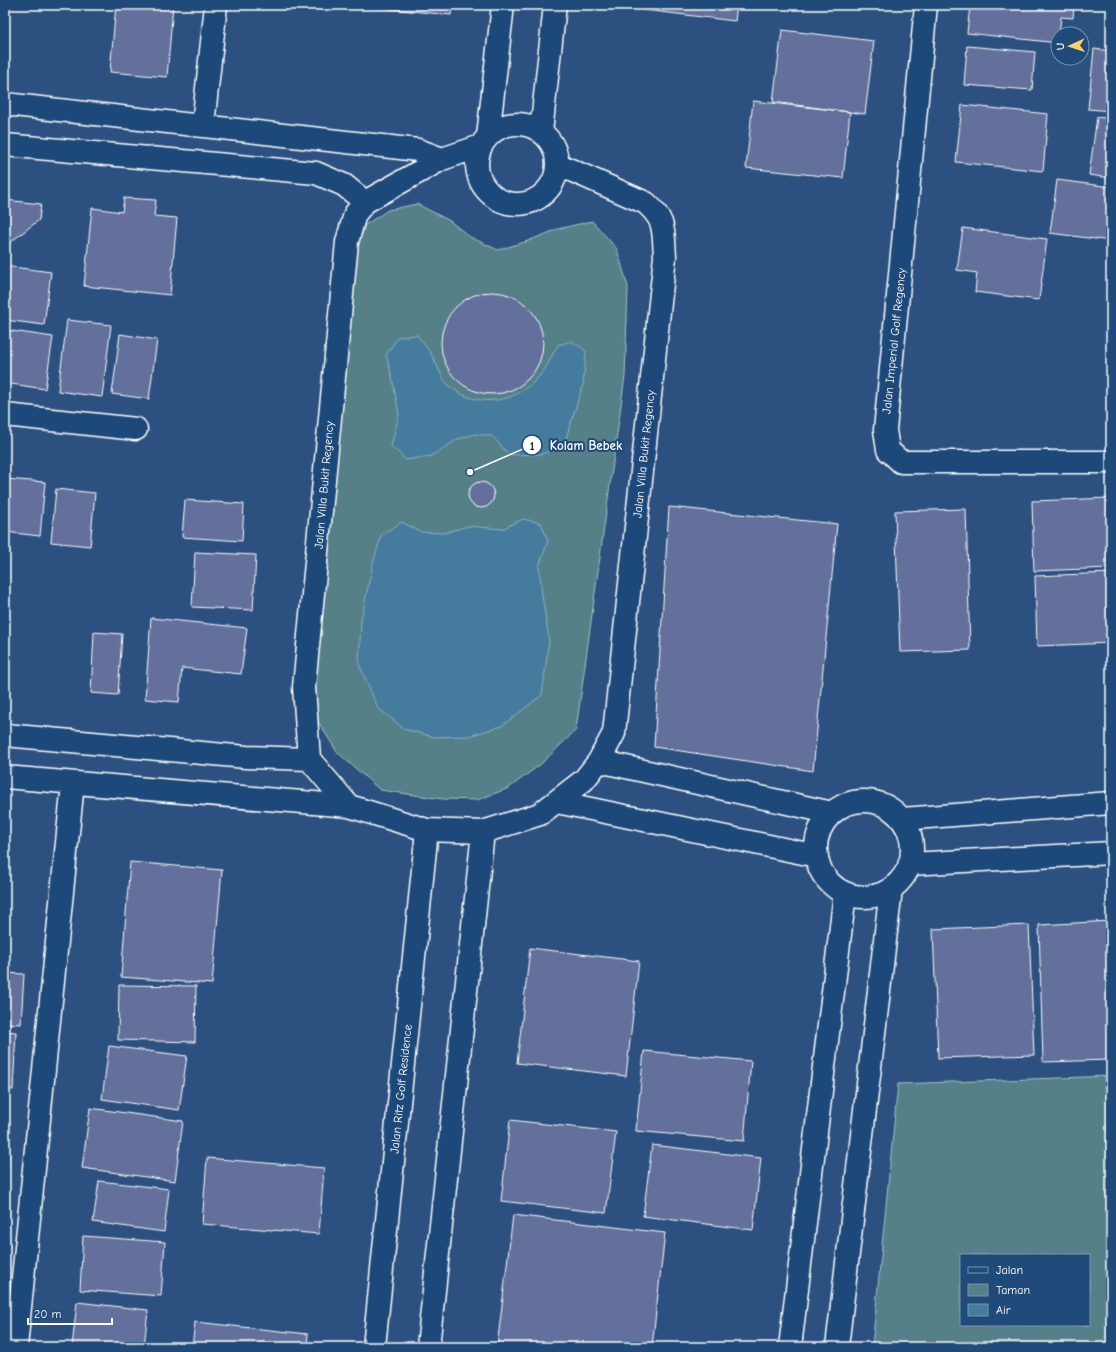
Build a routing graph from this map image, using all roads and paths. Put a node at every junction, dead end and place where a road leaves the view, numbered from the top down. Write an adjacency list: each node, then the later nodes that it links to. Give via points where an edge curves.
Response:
1 (216, 5): 6 (street)
2 (502, 5): 8 (street)
3 (555, 5): 7 (street)
4 (926, 5): 15 (street, Jalan Imperial Golf Regency, via 885,430 888,450 901,462)
5 (5, 104): 6 (street)
6 (203, 125): 10 (street, via 418,150)
7 (541, 132): 8 (street, via 528,125 514,124 500,127); 11 (street, via 550,141)
8 (484, 141): 10 (street, Jalan Villa Bukit Regency); 11 (street, via 476,162 478,176 484,188 504,202 516,204 540,197 555,177)
9 (5, 144): 12 (street, via 316,172 344,185)
10 (442, 158): 12 (street, Jalan Villa Bukit Regency)
11 (557, 164): 18 (street, Jalan Villa Bukit Regency, via 646,203 656,212 663,225 665,256 614,733)
12 (365, 202): 17 (street, Jalan Villa Bukit Regency, via 355,214 347,242 304,687)
13 (5, 415): 14 (street)
14 (136, 429)
15 (1111, 462)
16 (5, 735): 17 (street, via 246,757)
17 (309, 759): 23 (street)
18 (599, 761): 21 (street, Jalan Villa Bukit Regency, via 584,780); 24 (street)
19 (5, 777): 20 (street)
20 (73, 783): 23 (street); 33 (street)
21 (557, 802): 27 (street, Jalan Villa Bukit Regency, via 540,814); 29 (street)
22 (1111, 804): 25 (street)
23 (349, 806): 26 (street)
24 (832, 813): 25 (street, via 845,805 876,802); 29 (street, via 822,825 817,840)
25 (902, 819): 30 (street, via 910,833)
26 (427, 830): 27 (street, Jalan Villa Bukit Regency); 34 (street, Jalan Ritz Golf Residence)
27 (484, 832): 35 (street)
28 (1111, 853): 30 (street)
29 (816, 856): 32 (street, via 822,872 831,884)
30 (910, 864): 31 (street, via 902,878)
31 (890, 889): 32 (street, via 876,896 860,897); 37 (street)
32 (845, 893): 36 (street)
33 (16, 1347)
34 (374, 1347)
35 (428, 1347)
36 (790, 1347)
37 (837, 1347)

